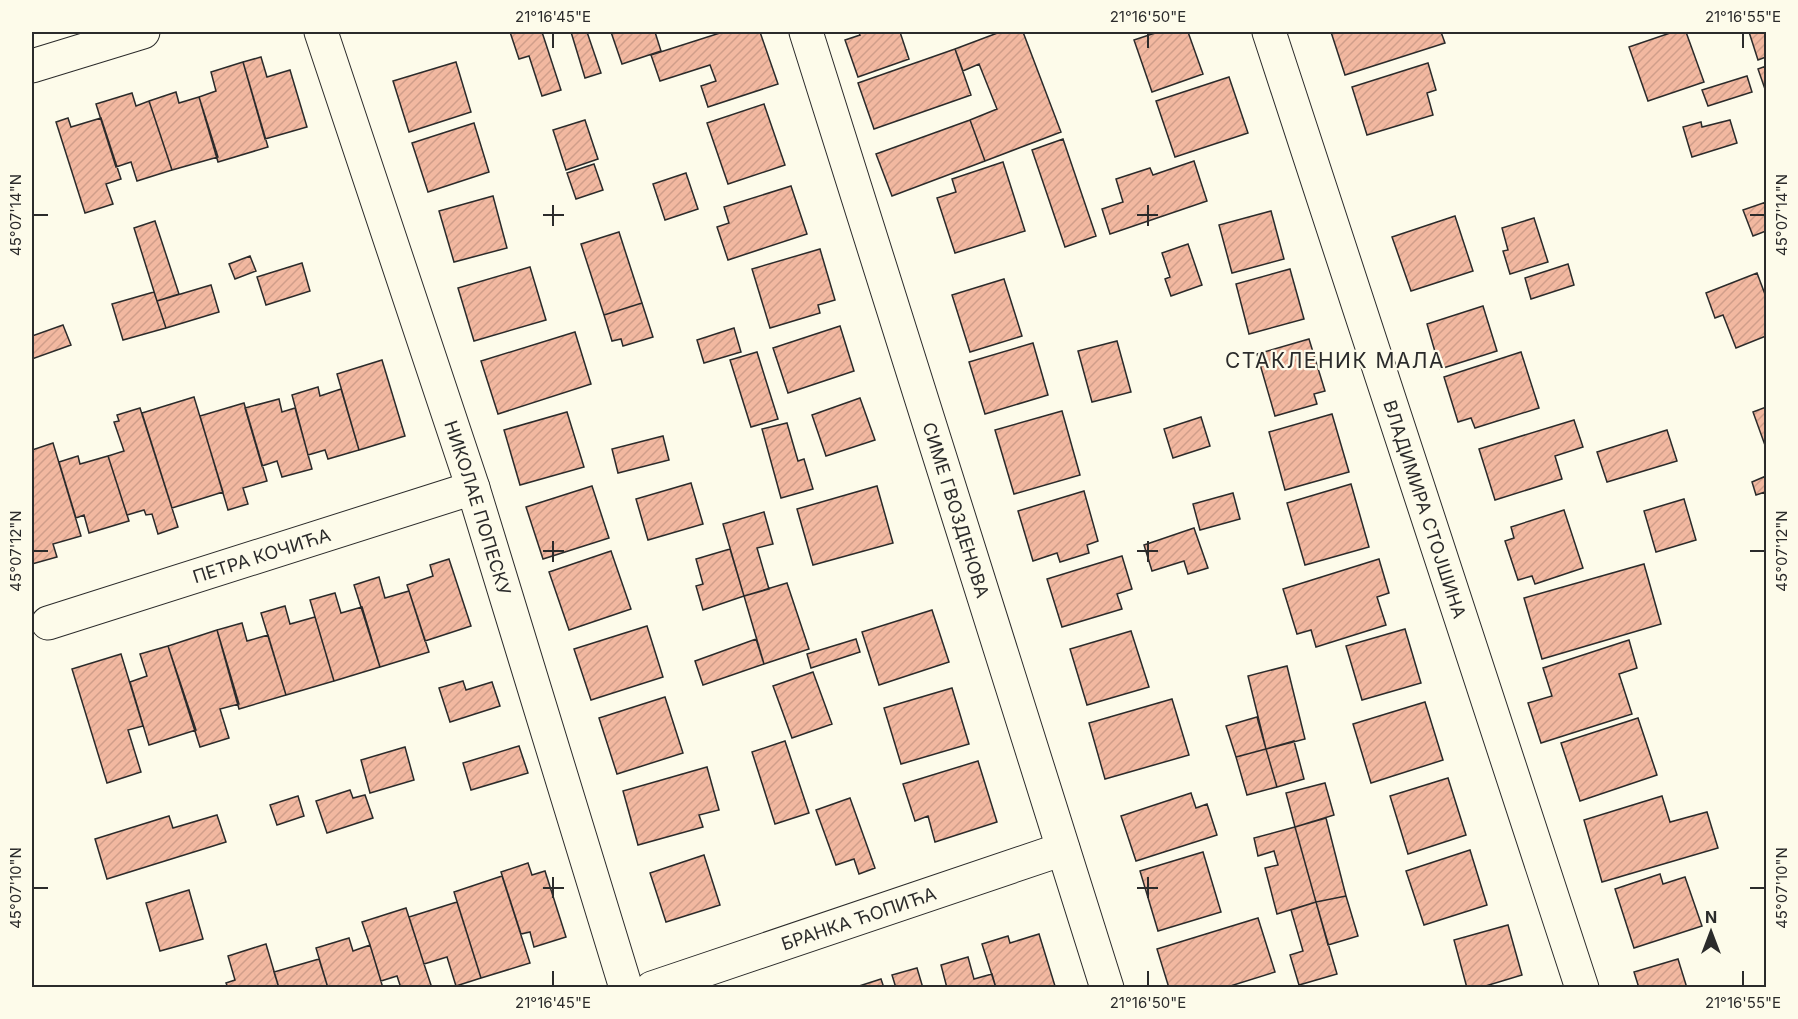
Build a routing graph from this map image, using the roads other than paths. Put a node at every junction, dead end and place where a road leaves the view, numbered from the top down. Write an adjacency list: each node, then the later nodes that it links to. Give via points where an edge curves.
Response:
1 (143, 32): 5 (street)
2 (321, 32): 6 (street, НИКОЛАЕ ПОПЕСКУ)
3 (806, 32): 8 (street, СИМЕ ГВОЗДЕНОВА)
4 (1269, 32): 12 (street, ВЛАДИМИРА СТОЈШИНА)
5 (32, 66)
6 (473, 488): 7 (street, ПЕТРА КОЧИЋА); 9 (street, НИКОЛАЕ ПОПЕСКУ)
7 (48, 623)
8 (1063, 849): 10 (street, БРАНКА ЋОПИЋА); 11 (street, СИМЕ ГВОЗДЕНОВА)
9 (626, 987)
10 (652, 987)
11 (1107, 987)
12 (1582, 987)

